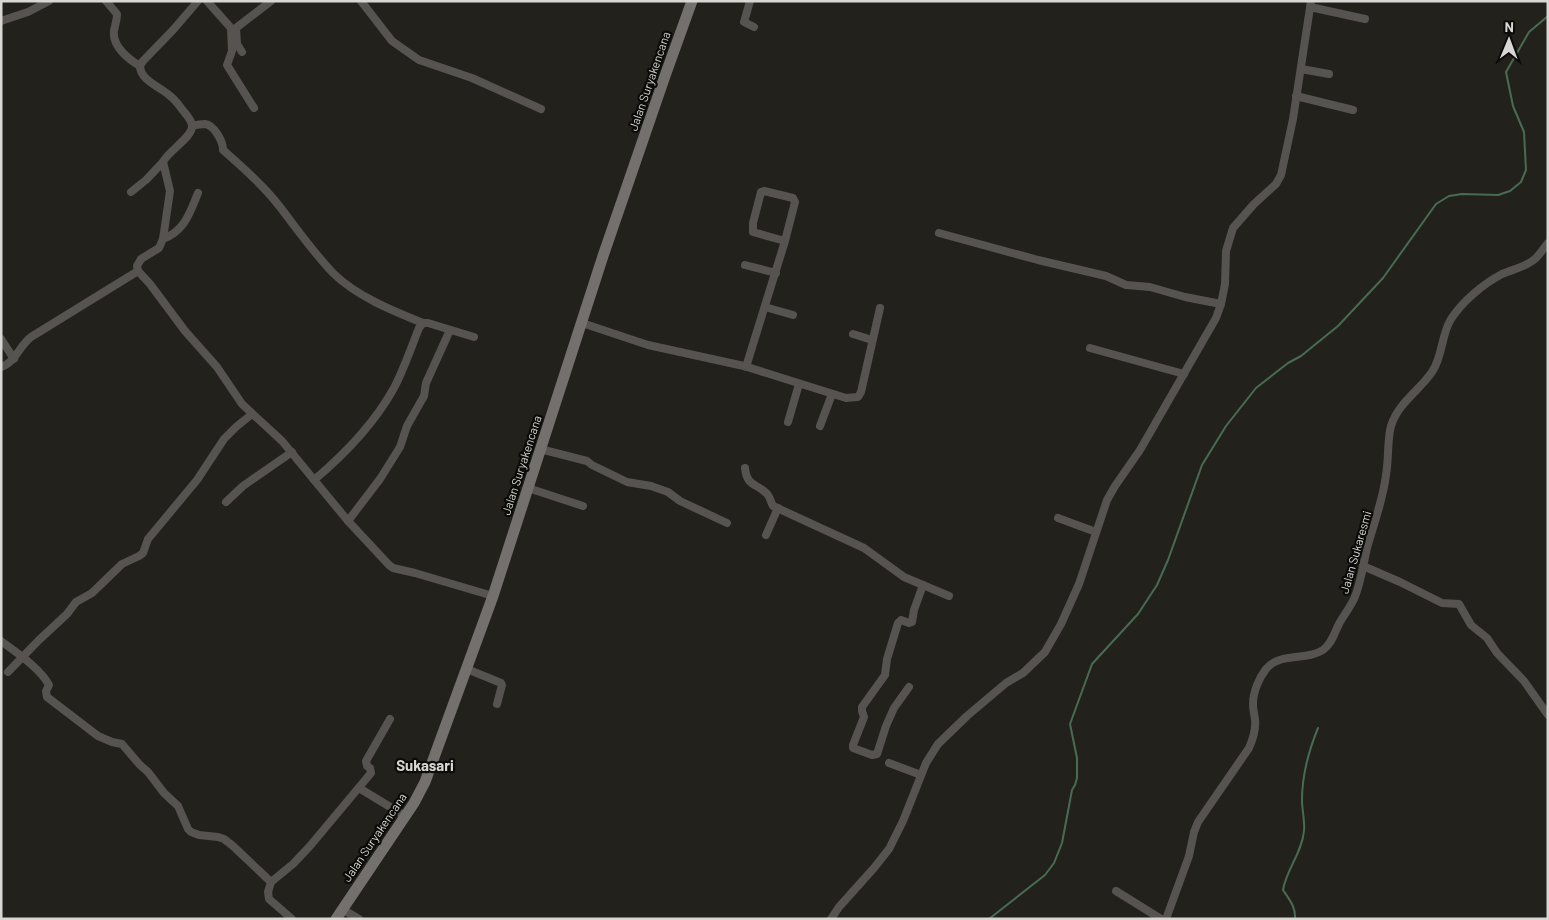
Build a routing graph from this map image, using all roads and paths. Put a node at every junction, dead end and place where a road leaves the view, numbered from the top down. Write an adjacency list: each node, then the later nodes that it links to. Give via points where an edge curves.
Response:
1 (49, 1): 11 (street)
2 (106, 1): 14 (street, via 117,14 114,38 120,50)
3 (198, 1): 14 (street)
4 (208, 1): 18 (street, via 231,28 232,51 227,65)
5 (271, 1): 13 (street, via 236,28 237,44)
6 (361, 1): 19 (street, via 392,41 419,60 472,78)
7 (692, 1): 37 (street, Jalan Suryakencana)
8 (750, 1): 12 (street, via 744,22)
9 (1311, 4): 10 (street); 15 (street)
10 (1365, 19)
11 (1, 21)
12 (754, 27)
13 (242, 52)
14 (140, 66): 21 (street, via 142,74 176,102)
15 (1301, 69): 16 (street); 17 (street)
16 (1330, 74)
17 (1296, 96): 20 (street); 32 (street, via 1279,180 1233,228 1226,250)
18 (254, 108)
19 (541, 109)
20 (1353, 110)
21 (192, 126): 22 (street, via 192,130); 36 (street, via 204,124 212,127 222,143 222,150 279,206 334,273 352,288 394,312)
22 (163, 162): 23 (street); 26 (street, via 170,191)
23 (131, 192)
24 (198, 193): 26 (street, via 186,222 172,236)
25 (939, 233): 32 (street, via 1106,276 1126,285 1150,287)
26 (163, 238): 30 (street, via 159,248 141,259)
27 (786, 241): 27 (street, via 753,232 761,192 795,200); 31 (street)
28 (1548, 244): 66 (street, Jalan Sukaresmi, via 1528,264 1487,284 1458,310 1450,320 1433,371 1397,412 1389,437 1384,488)
29 (745, 265): 31 (street)
30 (138, 270): 44 (street, via 32,337); 50 (street)
31 (776, 273): 33 (street)
32 (1221, 304): 47 (street)
33 (765, 307): 35 (street); 46 (street)
34 (880, 308): 42 (street)
35 (793, 315)
36 (423, 323): 38 (street); 56 (street, via 394,387 371,424)
37 (582, 323): 46 (street, via 648,345); 53 (street, Jalan Suryakencana)
38 (450, 330): 40 (street); 62 (street, via 400,447)
39 (852, 334): 42 (street)
40 (474, 337)
41 (1, 339): 44 (street)
42 (872, 340): 49 (street, via 858,397)
43 (1090, 348): 47 (street)
44 (14, 358): 45 (street, via 10,364)
45 (1, 367)
46 (746, 367): 48 (street)
47 (1184, 374): 64 (street, via 1107,500)
48 (799, 384): 49 (street); 51 (street)
49 (832, 394): 52 (street)
50 (252, 414): 54 (street); 71 (street, via 224,439 197,480 148,539 143,552 122,564 92,593 76,602 68,614)
51 (788, 422)
52 (820, 426)
53 (540, 449): 57 (street, Jalan Suryakencana); 63 (street, via 587,461 627,482 668,492)
54 (292, 452): 56 (street); 58 (street)
55 (745, 468): 60 (street, via 748,479)
56 (314, 480): 62 (street)
57 (528, 488): 59 (street); 68 (street, Jalan Suryakencana)
58 (226, 502)
59 (583, 506)
60 (778, 508): 65 (street); 67 (street, via 864,548 904,577)
61 (1058, 518): 64 (street)
62 (348, 521): 68 (street, via 393,568)
63 (727, 523)
64 (1096, 532): 79 (street, via 1080,584 1045,652 945,736 932,752)
65 (766, 535)
66 (1363, 566): 76 (street, via 1442,603 1459,604 1471,625 1524,681); 89 (street, Jalan Sukaresmi, via 1354,599 1324,650 1280,659 1265,671 1255,691 1252,741 1198,822)
67 (923, 585): 69 (street); 74 (street, via 912,622 901,620 898,623 886,659 885,675 862,707 864,717 853,748 877,754 894,708)
68 (493, 596): 72 (street, Jalan Suryakencana)
69 (948, 596)
70 (1, 642): 71 (street)
71 (23, 656): 73 (street); 82 (street, via 49,685 47,697 98,736 126,748 178,806 191,832 224,839)
72 (466, 669): 75 (street, via 501,683); 81 (street, Jalan Suryakencana, via 425,782)
73 (8, 672)
74 (909, 687)
75 (497, 704)
76 (1548, 715)
77 (390, 719): 80 (street, via 366,760 371,773)
78 (889, 763): 79 (street)
79 (921, 775): 87 (street, via 889,849)
80 (359, 788): 81 (street); 82 (street, via 310,846)
81 (405, 816): 84 (street, Jalan Suryakencana)
82 (271, 882): 85 (street, via 269,899)
83 (1116, 891): 88 (street)
84 (339, 914): 86 (street)
85 (292, 919)
86 (359, 919)
87 (831, 919)
88 (1161, 919)
89 (1166, 919)

